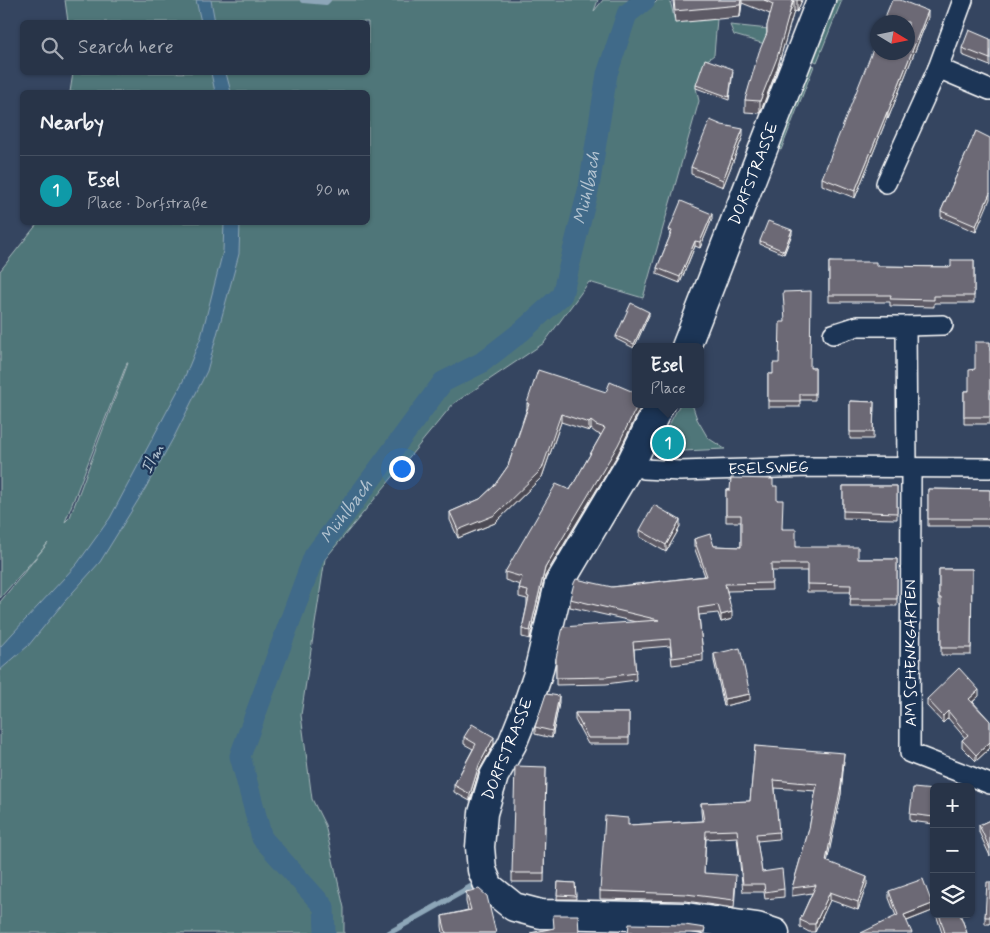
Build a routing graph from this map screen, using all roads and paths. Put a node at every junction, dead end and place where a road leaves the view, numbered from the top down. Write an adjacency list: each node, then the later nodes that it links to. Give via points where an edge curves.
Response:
1 (821, 0): 9 (street, DORFSTRASSE)
2 (963, 0): 3 (street)
3 (938, 68): 4 (street); 5 (street)
4 (990, 90)
5 (886, 183)
6 (943, 325): 7 (street)
7 (906, 326): 8 (street, via 858,326); 12 (street)
8 (833, 334)
9 (688, 343)
10 (658, 408): 11 (street, DORFSTRASSE)
11 (632, 461): 12 (street, ESELSWEG, via 644,469 680,471); 15 (street, DORFSTRASSE, via 558,584 537,677 512,744 494,776 483,813 482,870 489,887 514,907 541,914 686,917 757,926)
12 (909, 468): 13 (street, ESELSWEG); 14 (street, AM SCHENKGARTEN, via 910,753)
13 (990, 468)
14 (990, 784)
15 (775, 933)

